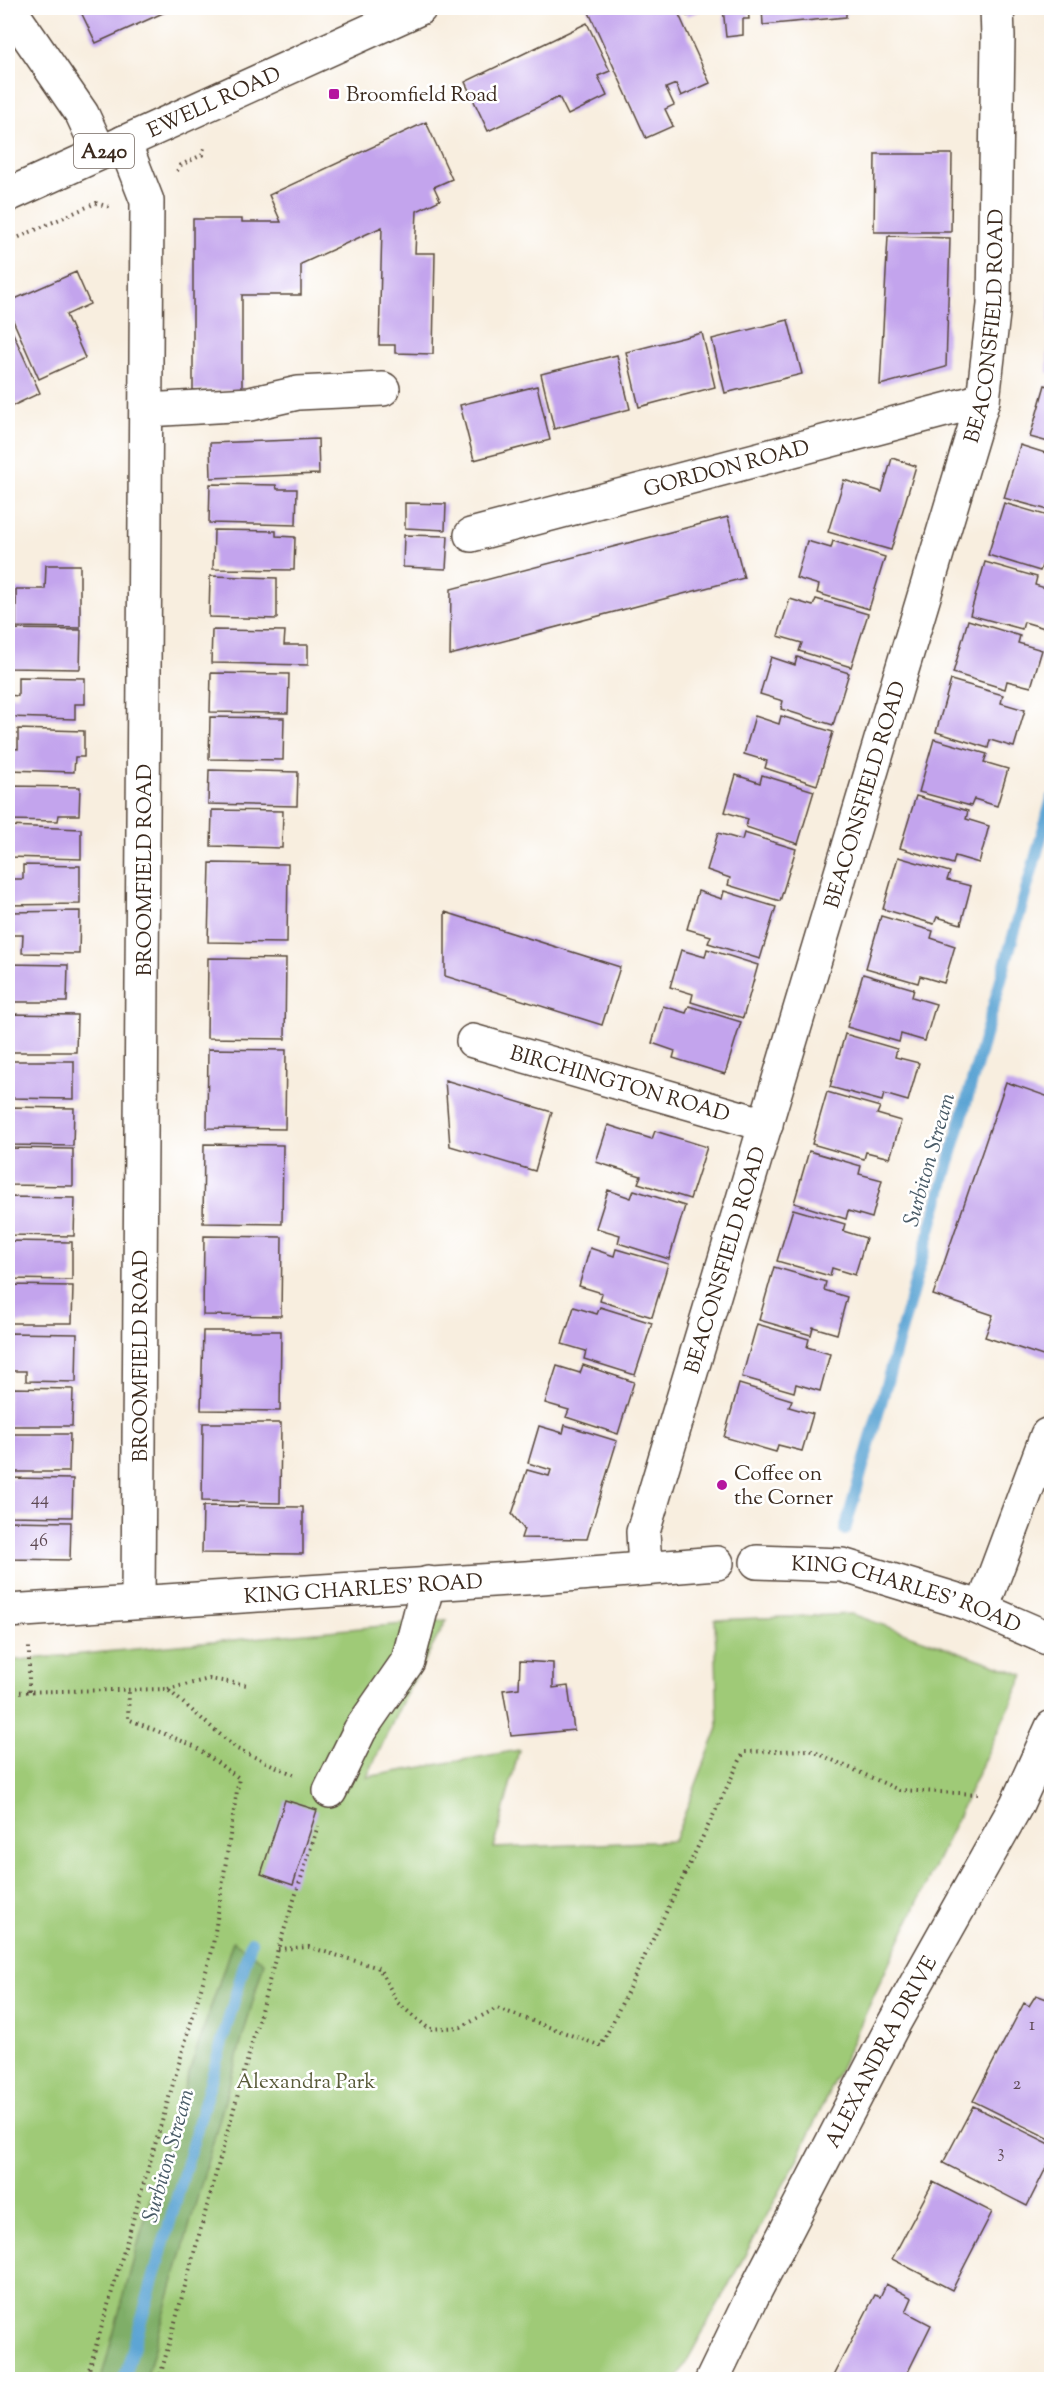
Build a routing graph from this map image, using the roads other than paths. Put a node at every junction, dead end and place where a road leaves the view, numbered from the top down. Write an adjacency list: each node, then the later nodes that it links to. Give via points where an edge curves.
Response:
1 (9, 8): 4 (street, BROOMFIELD ROAD, via 82,114)
2 (420, 8): 4 (street, EWELL ROAD / A240)
3 (997, 8): 7 (street, BEACONSFIELD ROAD, via 994,305)
4 (112, 147): 5 (street, EWELL ROAD / A240); 8 (street, BROOMFIELD ROAD, via 147,201)
5 (8, 195)
6 (383, 389): 8 (street, via 298,393 250,404)
7 (983, 400): 9 (street, GORDON ROAD); 11 (street, BEACONSFIELD ROAD)
8 (147, 410): 17 (street, BROOMFIELD ROAD)
9 (471, 535)
10 (474, 1041): 11 (street, BIRCHINGTON ROAD)
11 (766, 1125): 15 (street, BEACONSFIELD ROAD, via 643,1532)
12 (1052, 1433): 18 (street, via 1047,1435)
13 (757, 1562): 18 (street, KING CHARLES' ROAD, via 842,1565)
14 (717, 1563): 15 (street, KING CHARLES' ROAD)
15 (645, 1568): 16 (street, KING CHARLES' ROAD)
16 (428, 1583): 17 (street, KING CHARLES' ROAD); 22 (street, via 408,1660 360,1730)
17 (138, 1602): 19 (street, KING CHARLES' ROAD)
18 (982, 1609): 20 (street, KING CHARLES' ROAD)
19 (8, 1611)
20 (1052, 1640)
21 (1052, 1727): 23 (street, ALEXANDRA DRIVE, via 1017,1804 893,2025)
22 (330, 1791)
23 (712, 2379)

